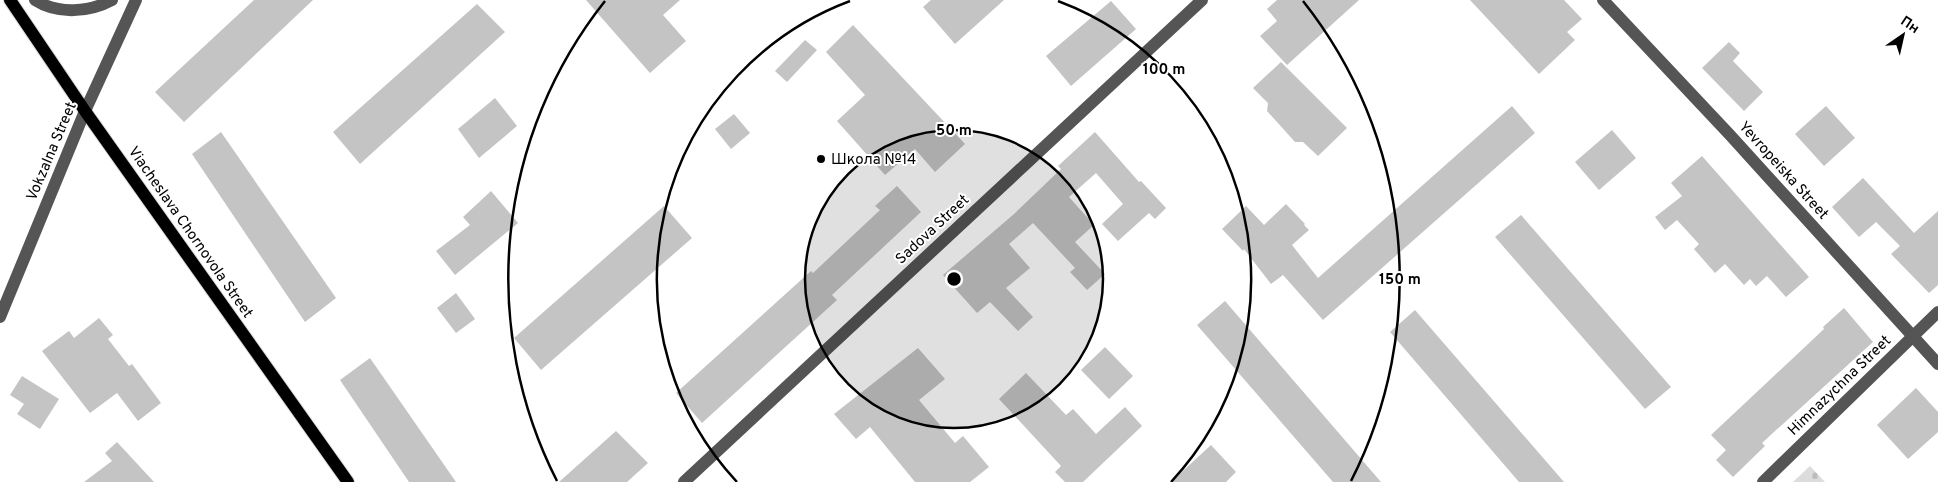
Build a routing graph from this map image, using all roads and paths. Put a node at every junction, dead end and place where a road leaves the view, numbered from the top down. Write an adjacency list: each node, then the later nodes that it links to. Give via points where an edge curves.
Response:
1 (10, 0): 7 (main road, Viacheslava Chornovola Street)
2 (35, 0): 3 (street, via 69,11 98,7)
3 (112, 0)
4 (136, 0): 7 (street, Vokzalna Street)
5 (1202, 0): 13 (street, Sadova Street)
6 (1603, 0): 10 (street, Yevropeiska Street, via 1730,134)
7 (85, 111): 9 (street, Vokzalna Street); 12 (main road, Viacheslava Chornovola Street)
8 (1938, 312): 10 (street, Himnazychna Street)
9 (0, 317)
10 (1912, 336): 11 (street, Yevropeiska Street); 14 (street, Himnazychna Street)
11 (1938, 364)
12 (348, 482)
13 (684, 482)
14 (1763, 482)

